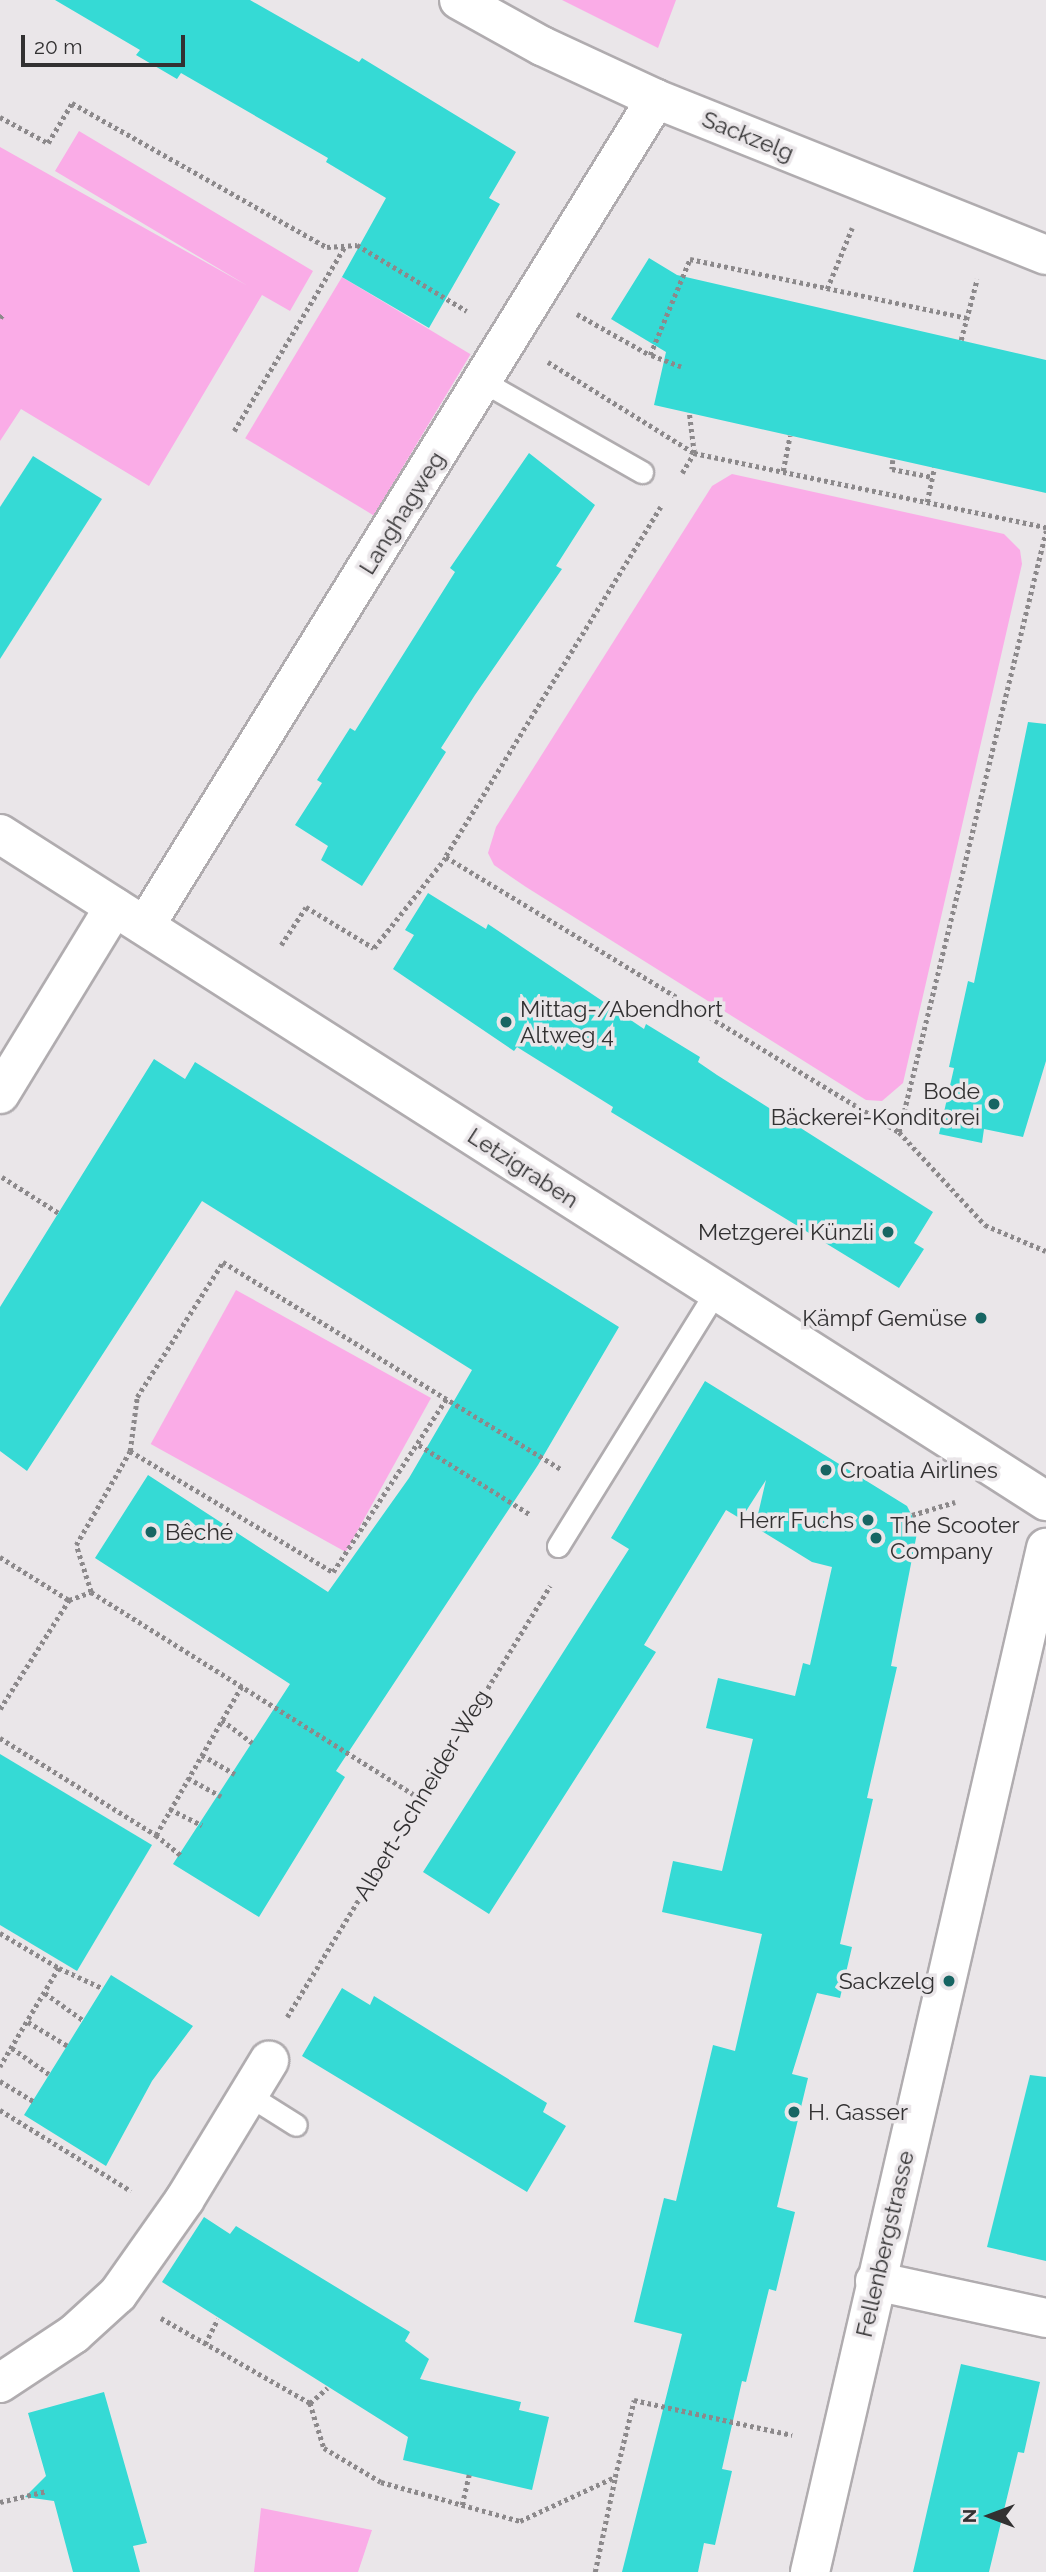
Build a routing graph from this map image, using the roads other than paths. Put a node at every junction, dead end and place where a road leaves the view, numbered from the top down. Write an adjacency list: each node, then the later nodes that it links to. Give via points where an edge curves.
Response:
1 (459, 0): 2 (street, Sackzelg, via 542,46)
2 (656, 99): 3 (street, Sackzelg); 4 (street, Langhagweg)
3 (1046, 255)
4 (484, 382): 5 (lane); 7 (street, Langhagweg)
5 (642, 472)
6 (0, 834): 7 (street, Letzigraben)
7 (130, 916): 8 (street, Langhagweg); 9 (street, Letzigraben)
8 (0, 1094)
9 (716, 1291): 10 (street, Letzigraben); 11 (lane)
10 (1046, 1501)
11 (561, 1541)
12 (1046, 1548): 16 (street, Fellenbergstrasse)
13 (269, 2061): 14 (street)
14 (250, 2096): 15 (lane); 18 (street, via 118,2294 74,2334)
15 (296, 2125)
16 (875, 2281): 17 (street); 19 (street, Fellenbergstrasse)
17 (1046, 2318)
18 (0, 2383)
19 (810, 2572)

